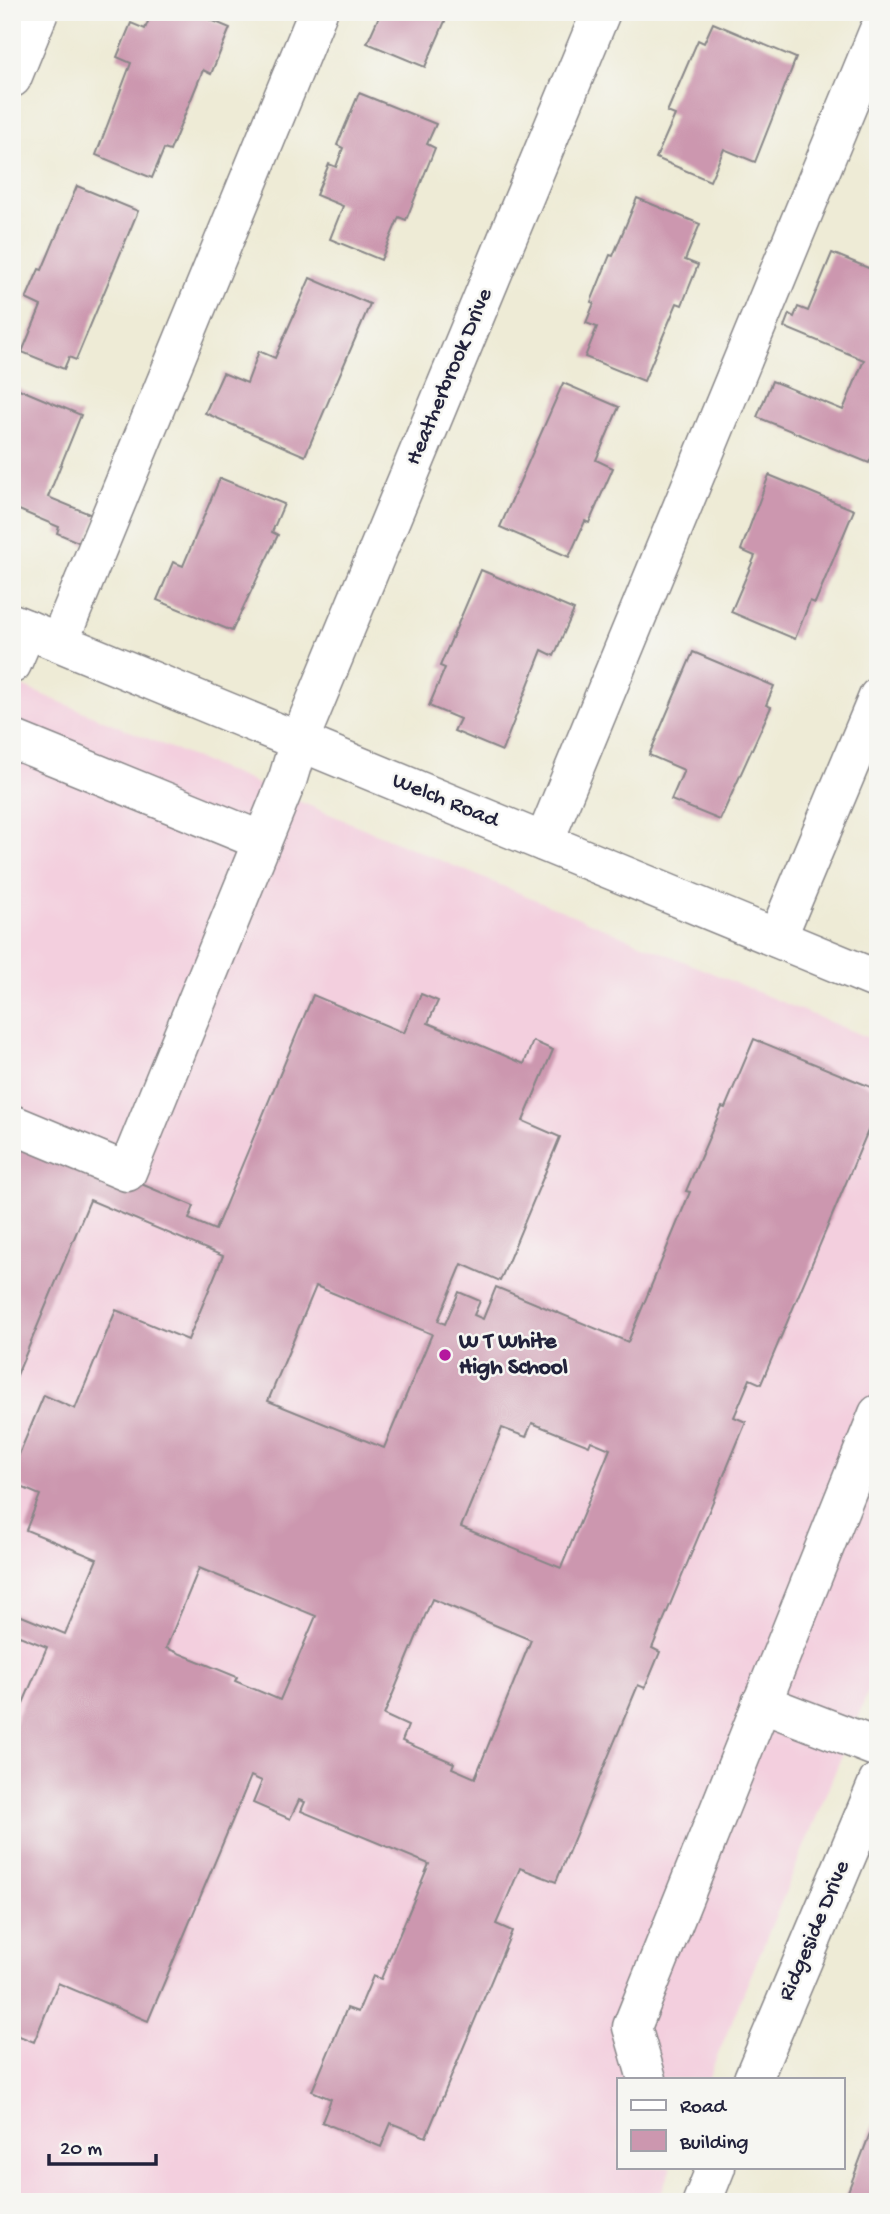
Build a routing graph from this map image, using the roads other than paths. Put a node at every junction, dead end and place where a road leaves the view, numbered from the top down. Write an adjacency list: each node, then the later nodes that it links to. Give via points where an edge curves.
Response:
1 (39, 12): 5 (street)
2 (318, 12): 6 (street)
3 (601, 12): 10 (street, Heatherbrook Drive)
4 (878, 32): 12 (street)
5 (12, 78)
6 (33, 631): 7 (street); 10 (street, Welch Road)
7 (12, 664)
8 (878, 697): 13 (street)
9 (12, 739): 11 (street)
10 (299, 741): 11 (street, Heatherbrook Drive); 12 (street, Welch Road)
11 (262, 841): 15 (street, Heatherbrook Drive, via 127,1172)
12 (544, 842): 13 (street, Welch Road)
13 (777, 938): 14 (street, Welch Road)
14 (878, 980)
15 (12, 1124)
16 (878, 1414): 17 (street)
17 (761, 1703): 18 (street); 20 (street, via 632,2027)
18 (878, 1748)
19 (878, 1782): 21 (street, Ridgeside Drive)
20 (647, 2078)
21 (753, 2078)

